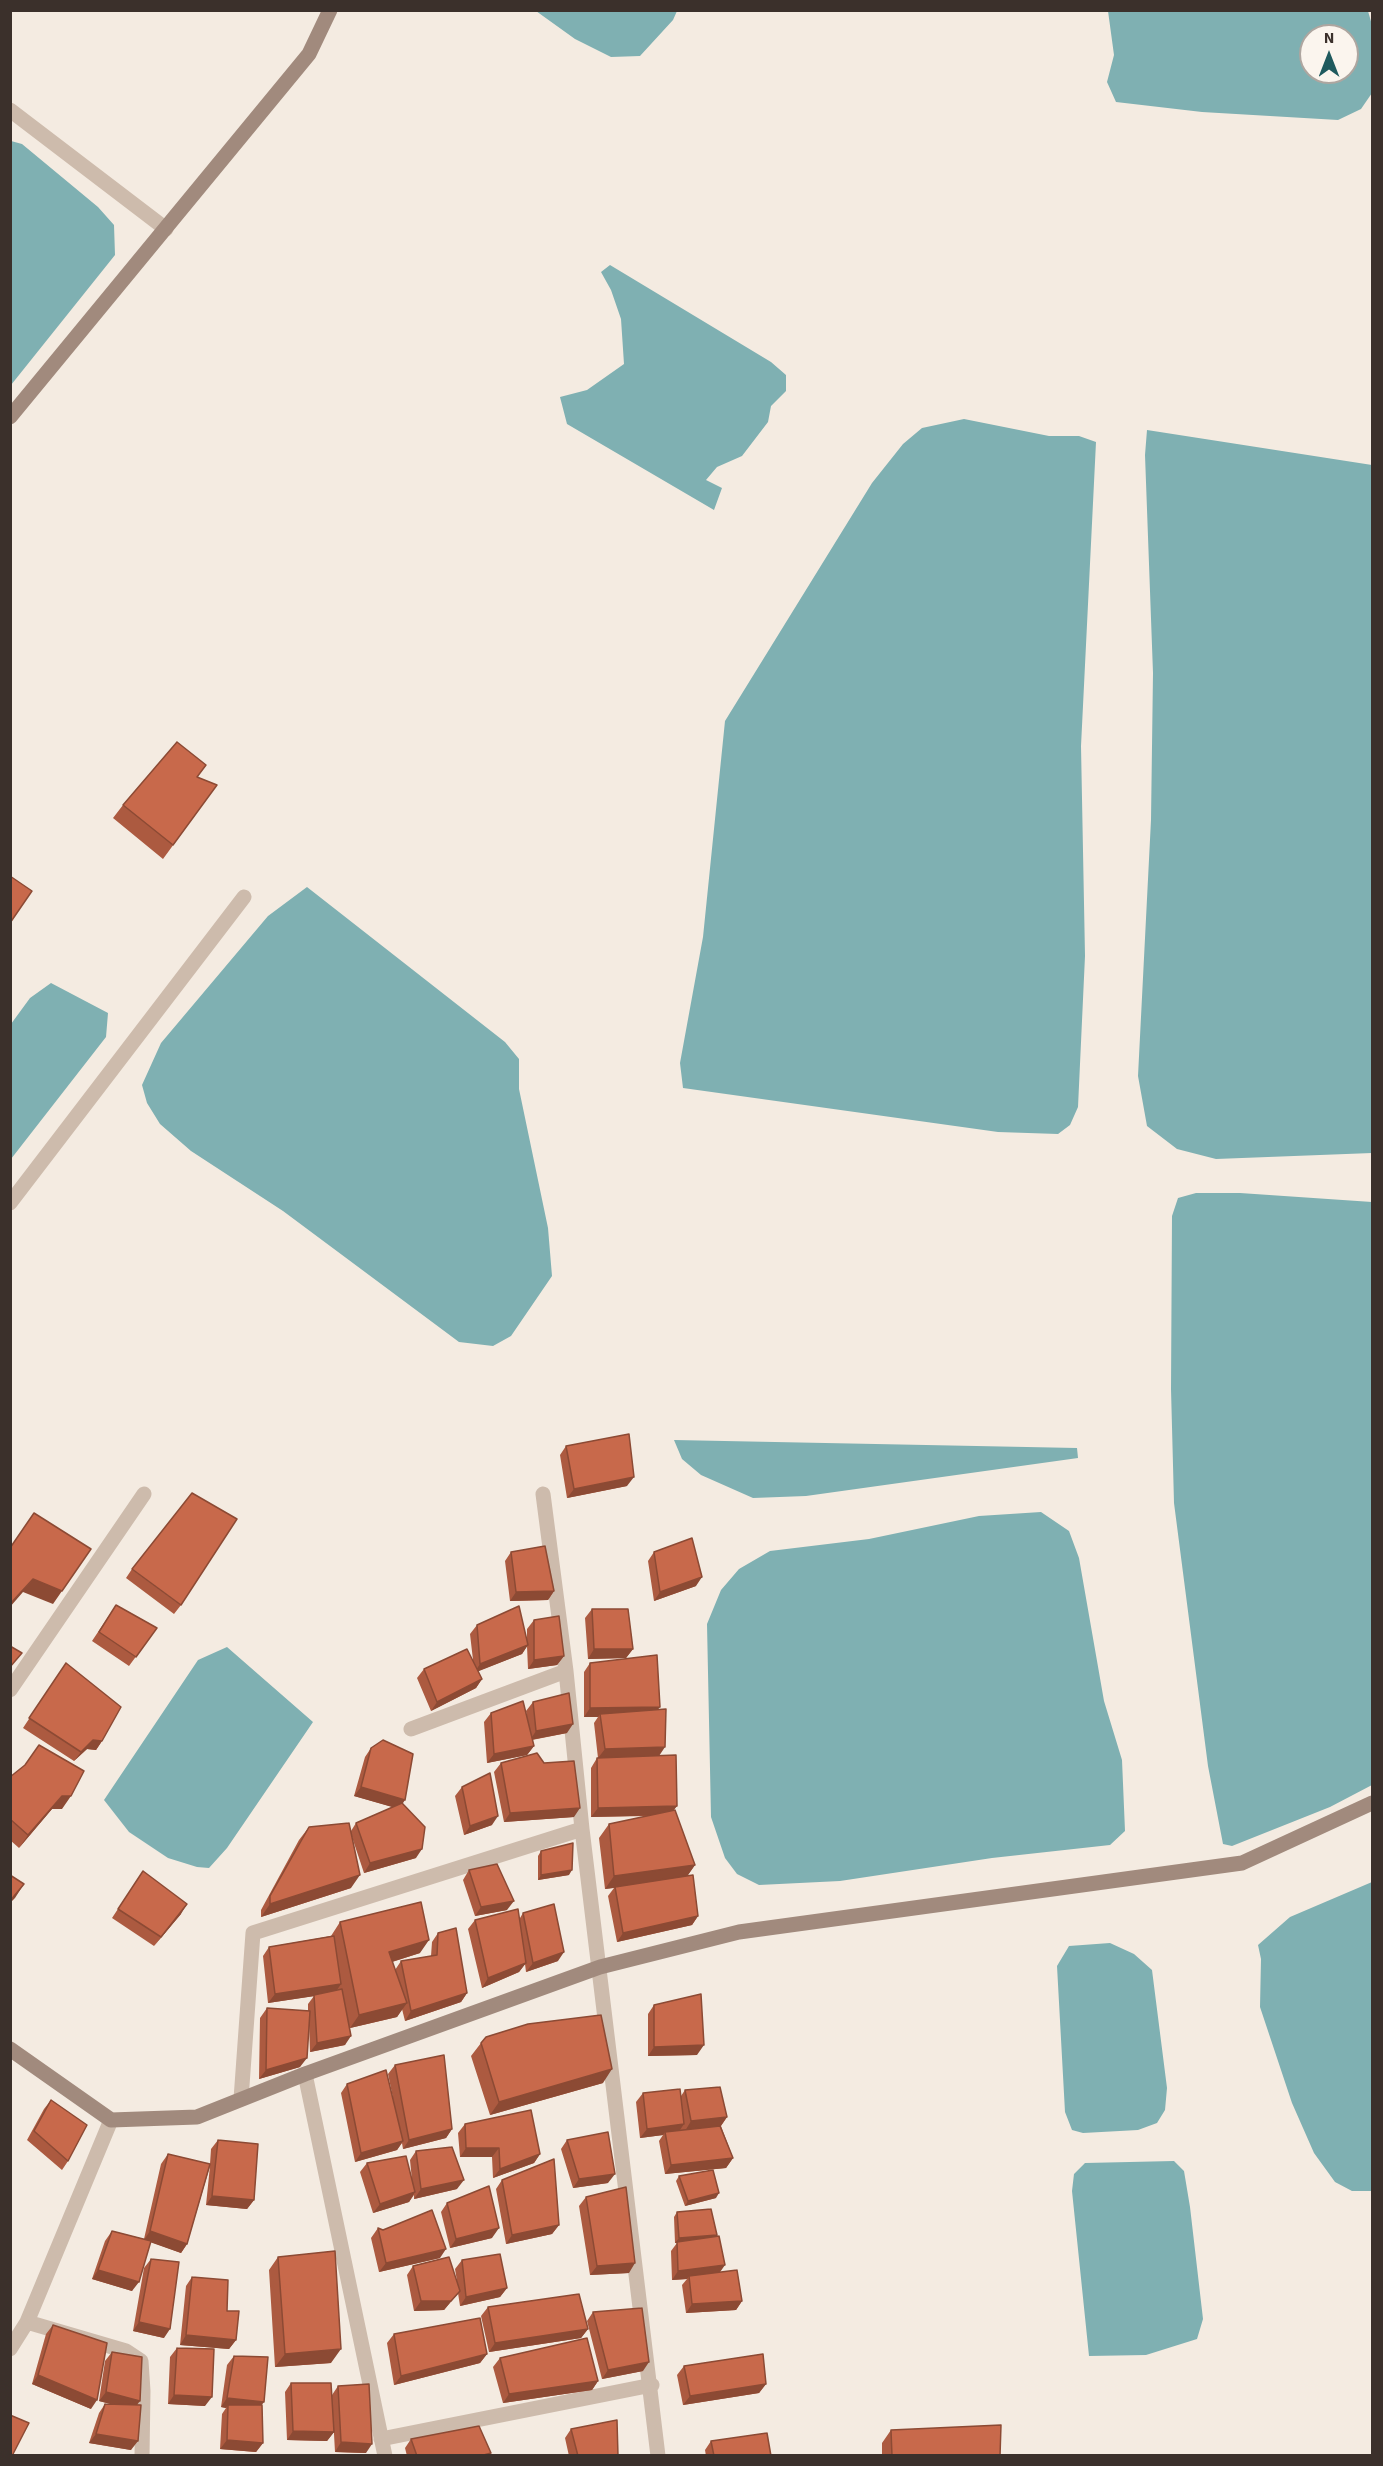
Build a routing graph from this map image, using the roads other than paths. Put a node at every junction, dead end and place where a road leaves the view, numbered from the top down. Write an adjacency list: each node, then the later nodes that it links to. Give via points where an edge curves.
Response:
1 (330, 10): 3 (street, via 309,54)
2 (10, 110): 3 (street)
3 (166, 229): 4 (street)
4 (10, 417)
5 (244, 897): 6 (street)
6 (10, 1203)
7 (144, 1494): 10 (street)
8 (543, 1494): 9 (street)
9 (566, 1671): 11 (street); 13 (street)
10 (10, 1690)
11 (411, 1729)
12 (1372, 1803): 14 (street, via 1242,1863 739,1932)
13 (582, 1829): 14 (street); 17 (street, via 254,1933)
14 (600, 1967): 16 (street); 21 (street)
15 (10, 2049): 18 (street)
16 (305, 2074): 17 (street); 22 (street)
17 (241, 2099): 18 (street, via 197,2117)
18 (111, 2120): 19 (street)
19 (27, 2322): 20 (street); 23 (street, via 126,2351 141,2361)
20 (10, 2349)
21 (652, 2385): 22 (street); 25 (street)
22 (381, 2439): 24 (street)
23 (142, 2456)
24 (385, 2456)
25 (658, 2456)

